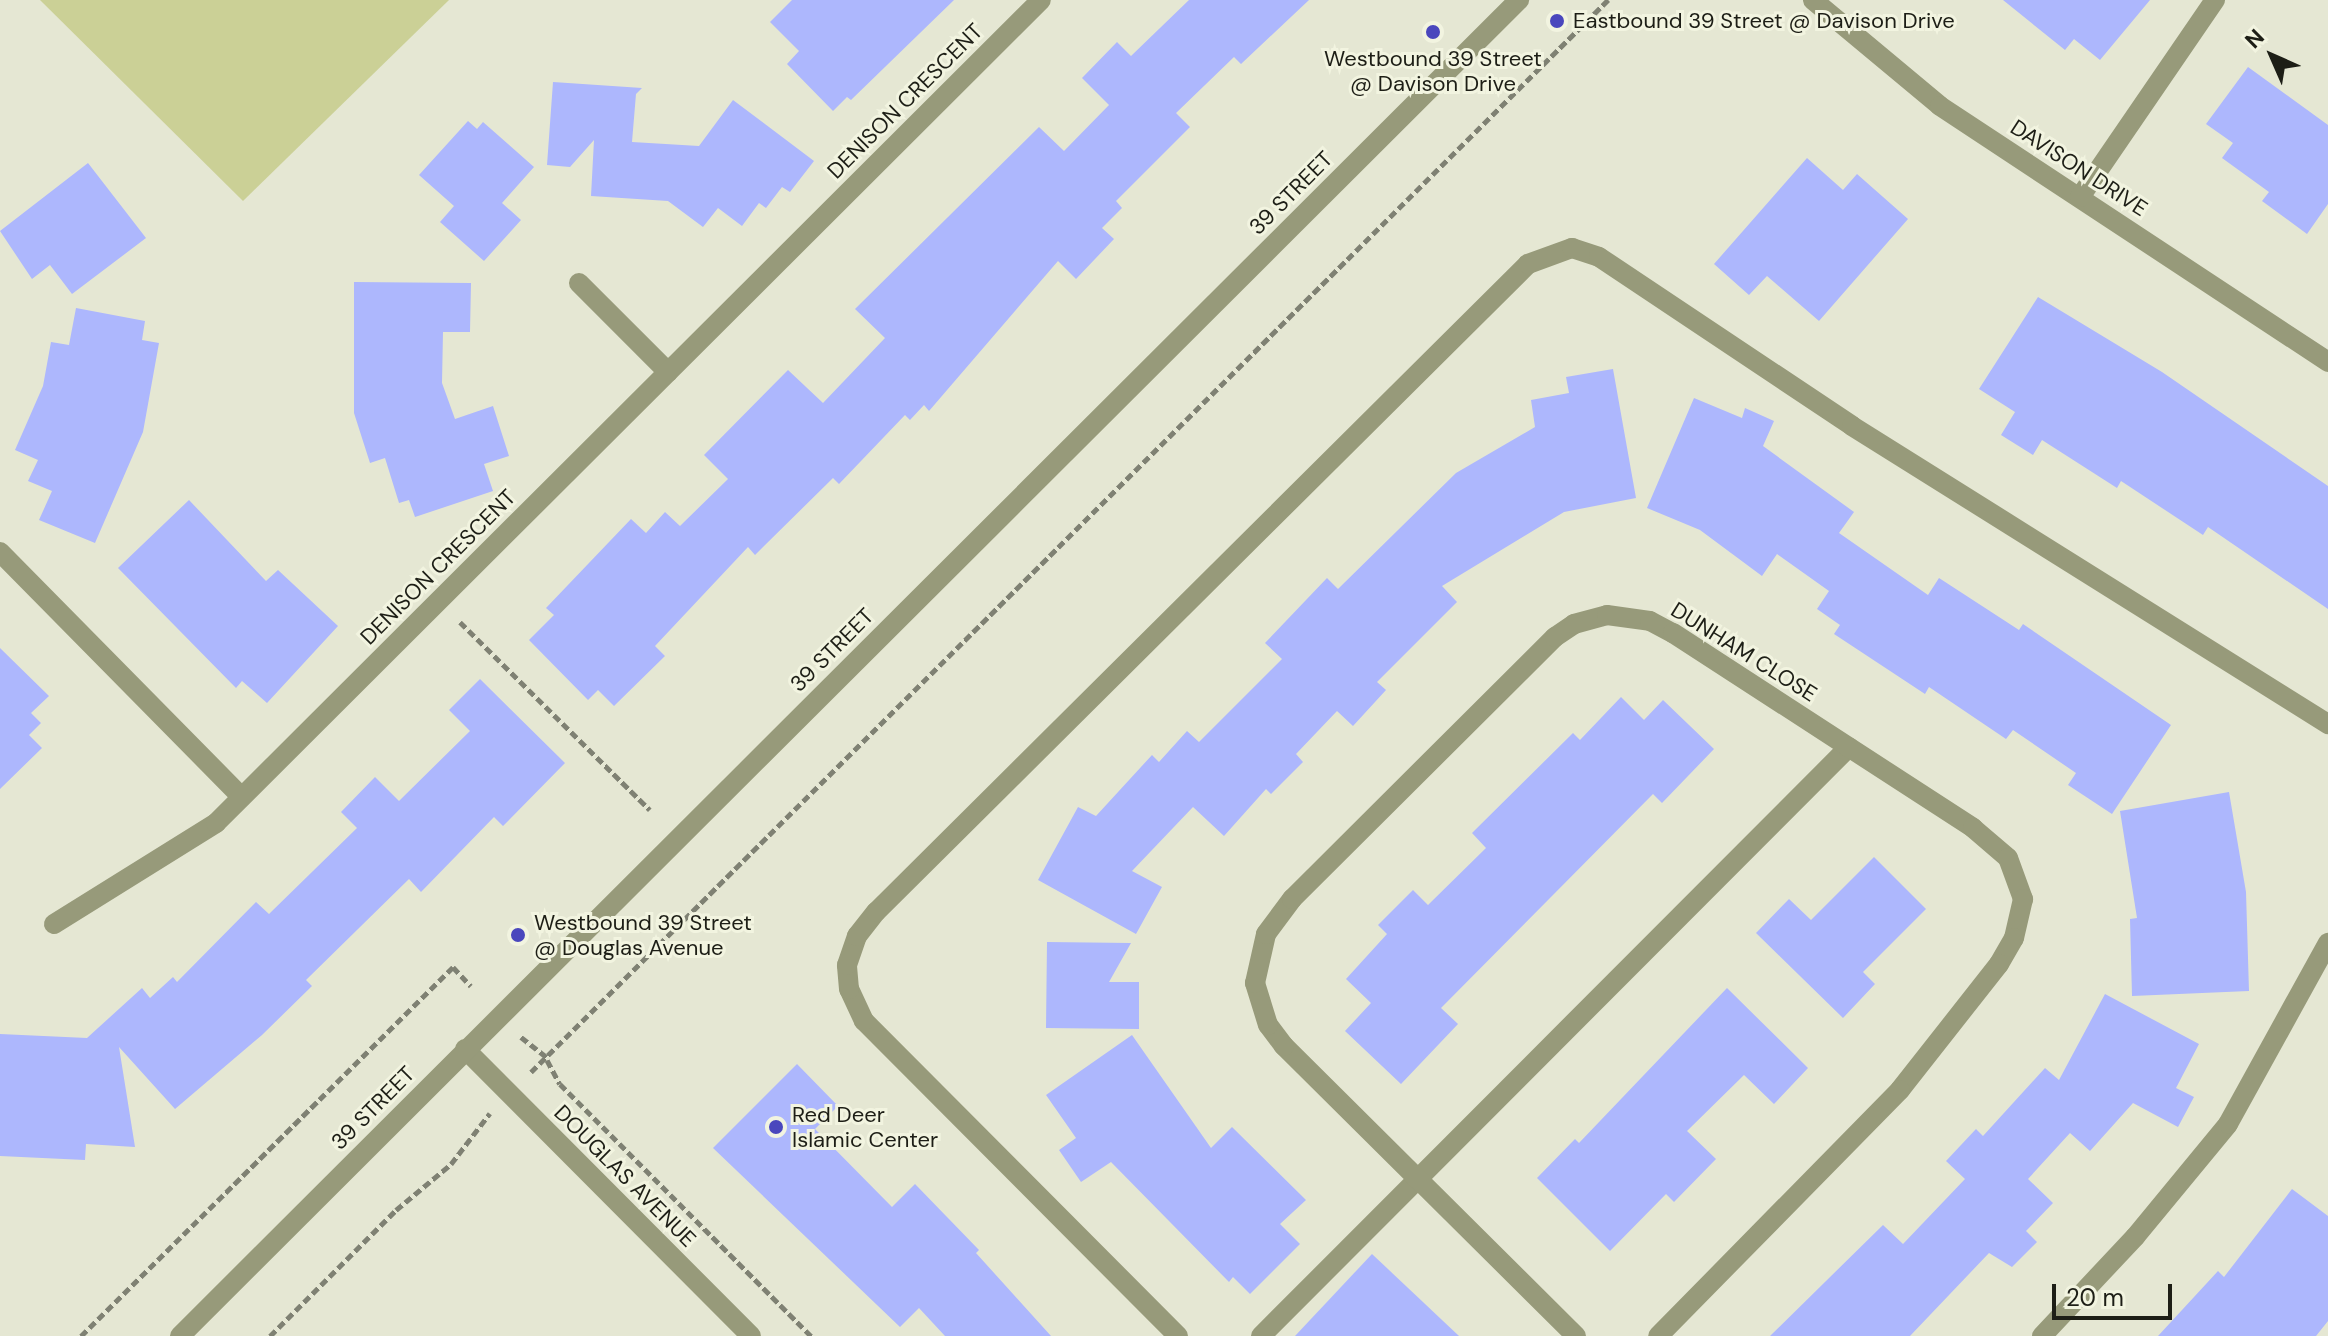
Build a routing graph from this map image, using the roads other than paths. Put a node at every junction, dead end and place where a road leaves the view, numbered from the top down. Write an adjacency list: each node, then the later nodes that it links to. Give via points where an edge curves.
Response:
1 (1041, 0): 8 (street, DENISON CRESCENT)
2 (1519, 0): 15 (street, 39 STREET)
3 (1813, 0): 5 (street, DAVISON DRIVE, via 1940,106)
4 (2215, 0): 5 (street)
5 (2080, 197): 7 (street, DAVISON DRIVE)
6 (579, 283): 8 (street)
7 (2328, 362)
8 (668, 372): 12 (street, DENISON CRESCENT)
9 (0, 553): 12 (street)
10 (2328, 724): 19 (street, via 1852,426 1599,257 1572,248 1528,264 876,912 857,936 847,965 849,989 864,1021)
11 (1849, 747): 16 (street); 16 (street, DUNHAM CLOSE, via 1650,621 1591,618 1555,637 1292,899 1272,925 1258,958 1259,1005 1284,1046); 22 (street, DUNHAM CLOSE, via 1995,843 2008,858 2023,899 2014,938 1900,1090)
12 (242, 797): 13 (street, DENISON CRESCENT, via 216,823)
13 (54, 924)
14 (2328, 943): 23 (street, via 2228,1124 2135,1237)
15 (465, 1049): 17 (street, 39 STREET); 18 (street, DOUGLAS AVENUE)
16 (1420, 1177): 20 (street); 21 (street, DUNHAM CLOSE)
17 (180, 1336)
18 (751, 1336)
19 (1178, 1336)
20 (1261, 1336)
21 (1576, 1336)
22 (1658, 1336)
23 (2042, 1336)

